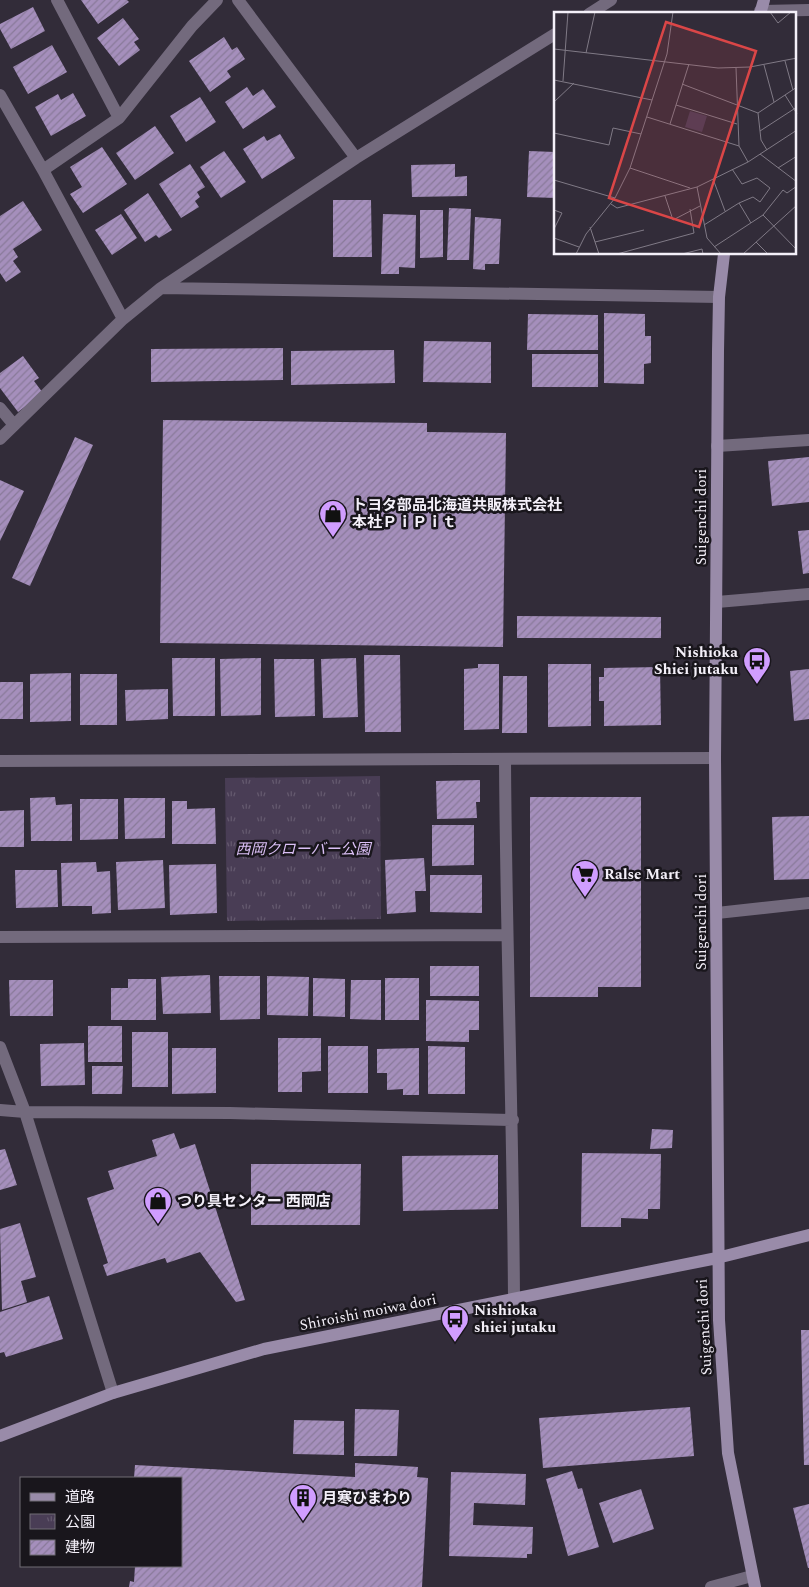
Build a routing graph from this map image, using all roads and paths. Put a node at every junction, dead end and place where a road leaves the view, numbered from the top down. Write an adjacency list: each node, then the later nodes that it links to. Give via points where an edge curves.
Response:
1 (57, 0): 10 (street)
2 (217, 0): 10 (street, via 192,26)
3 (238, 0): 11 (street)
4 (611, 0): 7 (street)
5 (761, 8): 6 (street)
6 (809, 10)
7 (592, 12)
8 (554, 35): 11 (street)
9 (0, 95): 12 (street)
10 (119, 118): 12 (street)
11 (356, 158): 14 (street)
12 (43, 170): 16 (street)
13 (724, 255): 15 (street, Suigenchi dori)
14 (161, 288): 15 (street); 16 (street)
15 (719, 297): 21 (street, Suigenchi dori)
16 (123, 319): 18 (street)
17 (0, 408): 18 (street)
18 (14, 425): 19 (street)
19 (0, 439)
20 (809, 440): 21 (street)
21 (717, 446): 23 (street, Suigenchi dori)
22 (809, 594): 23 (street)
23 (717, 602): 24 (street, Suigenchi dori)
24 (715, 758): 25 (street); 28 (street, Suigenchi dori)
25 (505, 759): 26 (street); 29 (street)
26 (0, 761)
27 (809, 903): 28 (street)
28 (718, 913): 36 (street, Suigenchi dori)
29 (506, 935): 30 (street); 34 (street)
30 (0, 937)
31 (0, 1047): 33 (street)
32 (0, 1110): 33 (street)
33 (25, 1112): 34 (street); 38 (street)
34 (513, 1120): 37 (street)
35 (809, 1235): 36 (street, Shiroishi moiwa dori)
36 (717, 1258): 37 (street, Shiroishi moiwa dori); 40 (street, Suigenchi dori, via 728,1453)
37 (514, 1300): 38 (street, Shiroishi moiwa dori, via 264,1349)
38 (113, 1393): 39 (street, Shiroishi moiwa dori)
39 (0, 1436)
40 (754, 1582): 41 (street)
41 (711, 1587)

